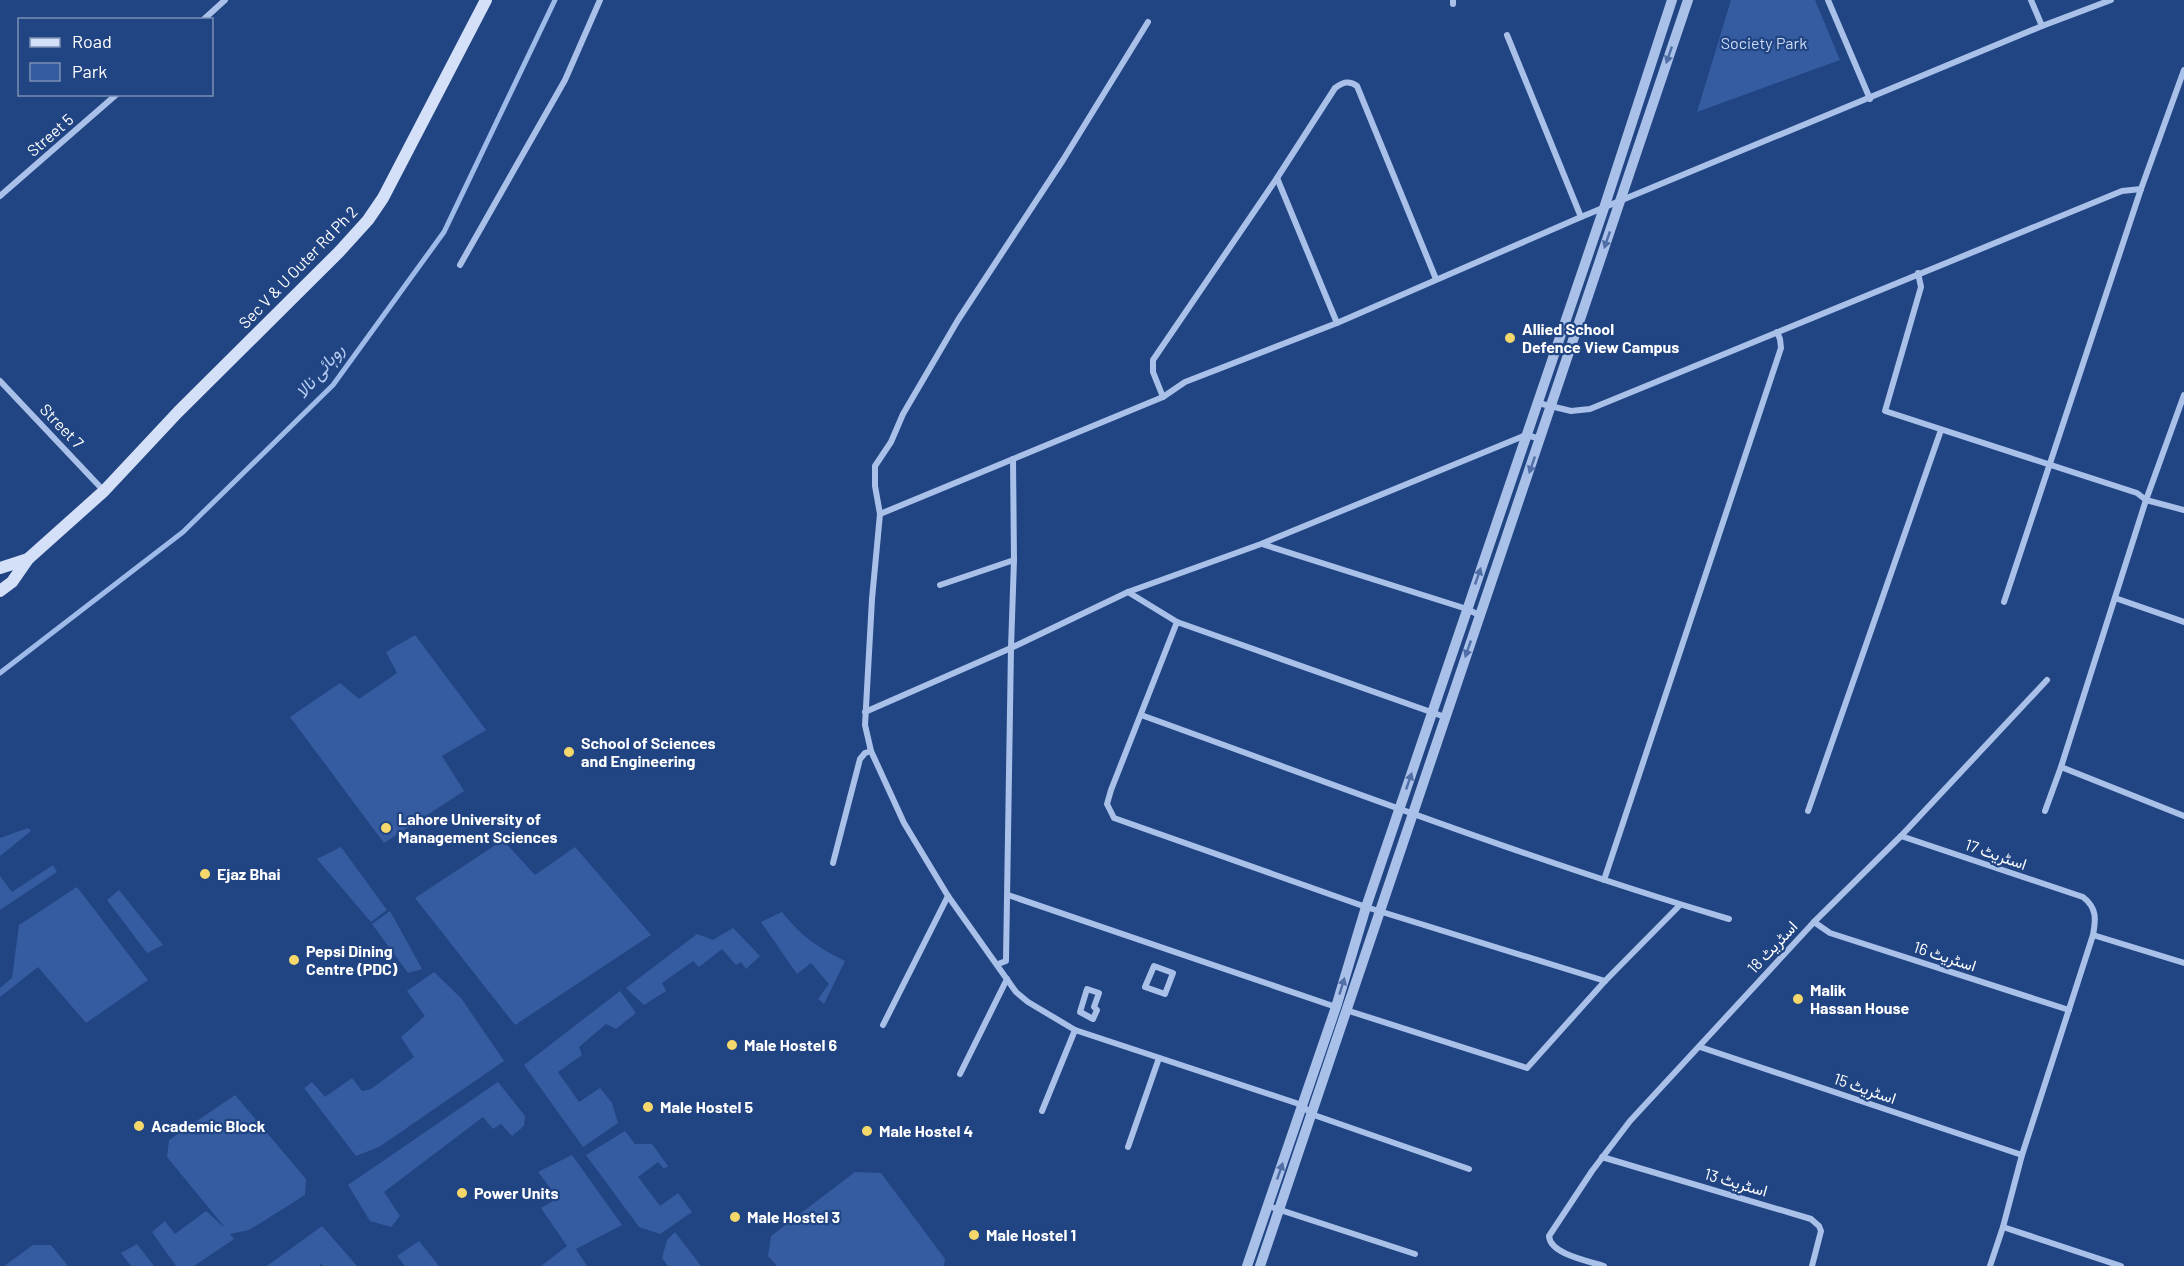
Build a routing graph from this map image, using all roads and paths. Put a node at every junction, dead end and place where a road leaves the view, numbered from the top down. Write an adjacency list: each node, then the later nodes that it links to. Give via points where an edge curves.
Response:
1 (225, 0): 9 (street)
2 (486, 0): 37 (main road, Sec V & U Outer Rd Ph 2, via 368,220)
3 (600, 0): 22 (street, via 565,80)
4 (1672, 0): 20 (street)
5 (1688, 0): 19 (street, one-way to 19)
6 (1828, 0): 15 (street)
7 (2031, 0): 11 (street)
8 (2111, 0): 11 (street)
9 (205, 18)
10 (1148, 22): 40 (street, via 958,320 903,414 875,466)
11 (2042, 26): 15 (street)
12 (1507, 35): 21 (street)
13 (2184, 70): 17 (street)
14 (115, 96): 18 (street, Street 5)
15 (1870, 99): 19 (street)
16 (1277, 178): 24 (street, via 1335,88 1341,83 1353,83); 25 (street); 28 (street, via 1153,360 1153,372)
17 (2141, 189): 23 (street, via 2122,191); 36 (street)
18 (0, 196)
19 (1620, 201): 20 (street); 31 (street, one-way to 31)
20 (1604, 208): 21 (street); 30 (street)
21 (1581, 217): 24 (street)
22 (460, 265)
23 (1918, 273): 26 (street); 32 (street, via 1921,287 1885,411)
24 (1436, 279): 25 (street)
25 (1337, 323): 28 (street, via 1185,382)
26 (1777, 332): 31 (street, via 1590,409); 69 (street, via 1781,348)
27 (0, 381): 37 (street, Street 7)
28 (1163, 397): 35 (street)
29 (2183, 398): 38 (street)
30 (1538, 403): 31 (street); 33 (street)
31 (1550, 407): 34 (street)
32 (1941, 430): 36 (street); 63 (street)
33 (1526, 435): 34 (street); 41 (street); 50 (street, one-way to 33)
34 (1541, 439): 51 (street, one-way to 51)
35 (1013, 459): 40 (street); 43 (street)
36 (2049, 465): 38 (street, via 2137,493); 49 (street)
37 (104, 491): 42 (main road, Sec V & U Outer Rd Ph 2)
38 (2146, 500): 39 (street); 48 (street)
39 (2184, 510)
40 (880, 514): 56 (street)
41 (1261, 544): 47 (street); 50 (street)
42 (28, 559): 44 (main road); 46 (main road, via 12,582)
43 (1014, 560): 45 (street); 54 (street)
44 (0, 568)
45 (940, 585)
46 (0, 591)
47 (1128, 592): 52 (street); 54 (street)
48 (2115, 598): 53 (street); 61 (street)
49 (2004, 602)
50 (1467, 609): 51 (street); 57 (street)
51 (1479, 615): 59 (street, one-way to 59)
52 (1177, 622): 57 (street); 58 (street)
53 (2184, 622)
54 (1011, 648): 56 (street); 70 (street)
55 (2047, 680): 67 (street, اسٹریٹ 18)
56 (865, 712): 60 (street)
57 (1433, 712): 59 (street); 62 (street, one-way to 57)
58 (1141, 716): 62 (street); 73 (street, via 1107,804 1114,818)
59 (1445, 717): 65 (street)
60 (871, 751): 68 (street, via 860,759); 71 (street, via 904,823)
61 (2061, 767): 64 (street); 66 (street)
62 (1400, 808): 65 (street); 73 (street)
63 (1808, 811)
64 (2045, 811)
65 (1414, 814): 69 (street); 74 (street)
66 (2184, 816)
67 (1900, 836): 76 (street, اسٹریٹ 18); 77 (street, اسٹریٹ 17, via 2083,897 2094,909)
68 (833, 863)
69 (1604, 880): 72 (street)
70 (1008, 895): 79 (street, via 1006,961); 84 (street)
71 (948, 896): 79 (street); 86 (street)
72 (1680, 905): 75 (street); 82 (street)
73 (1366, 907): 74 (street); 84 (street, one-way to 73)
74 (1379, 912): 82 (street); 84 (street)
75 (1729, 920)
76 (1814, 922): 85 (street, اسٹریٹ 16, via 1830,933); 88 (street, اسٹریٹ 18)
77 (2093, 935): 78 (street); 85 (street)
78 (2184, 963)
79 (998, 964): 81 (street)
80 (1154, 966): 80 (street, via 1173,973 1165,994 1145,987)
81 (1007, 979): 87 (street, via 1028,1002); 90 (street)
82 (1605, 981): 84 (street, via 1527,1068)
83 (1087, 989): 83 (street, via 1099,993 1093,1019 1080,1012)
84 (1341, 1009): 91 (street); 93 (street)
85 (2069, 1010): 95 (street)
86 (883, 1025)
87 (1075, 1030): 89 (street); 92 (street)
88 (1700, 1047): 95 (street, اسٹریٹ 15); 96 (street, اسٹریٹ 18, via 1630,1121)
89 (1159, 1058): 91 (street); 94 (street)
90 (960, 1074)
91 (1302, 1105): 93 (street); 98 (street, one-way to 91)
92 (1042, 1111)
93 (1311, 1114): 97 (street); 98 (street)
94 (1128, 1147)
95 (2022, 1155): 99 (street)
96 (1602, 1157): 103 (street, اسٹریٹ 18, via 1551,1231 1549,1241 1558,1251); 104 (street, اسٹریٹ 13, via 1811,1219 1821,1231)
97 (1469, 1169)
98 (1273, 1208): 100 (street); 101 (street); 102 (street)
99 (2003, 1227): 105 (street); 106 (street)
100 (1415, 1254)
101 (1247, 1266)
102 (1260, 1266)
103 (1604, 1266)
104 (1812, 1266)
105 (1990, 1266)
106 (2121, 1266)

